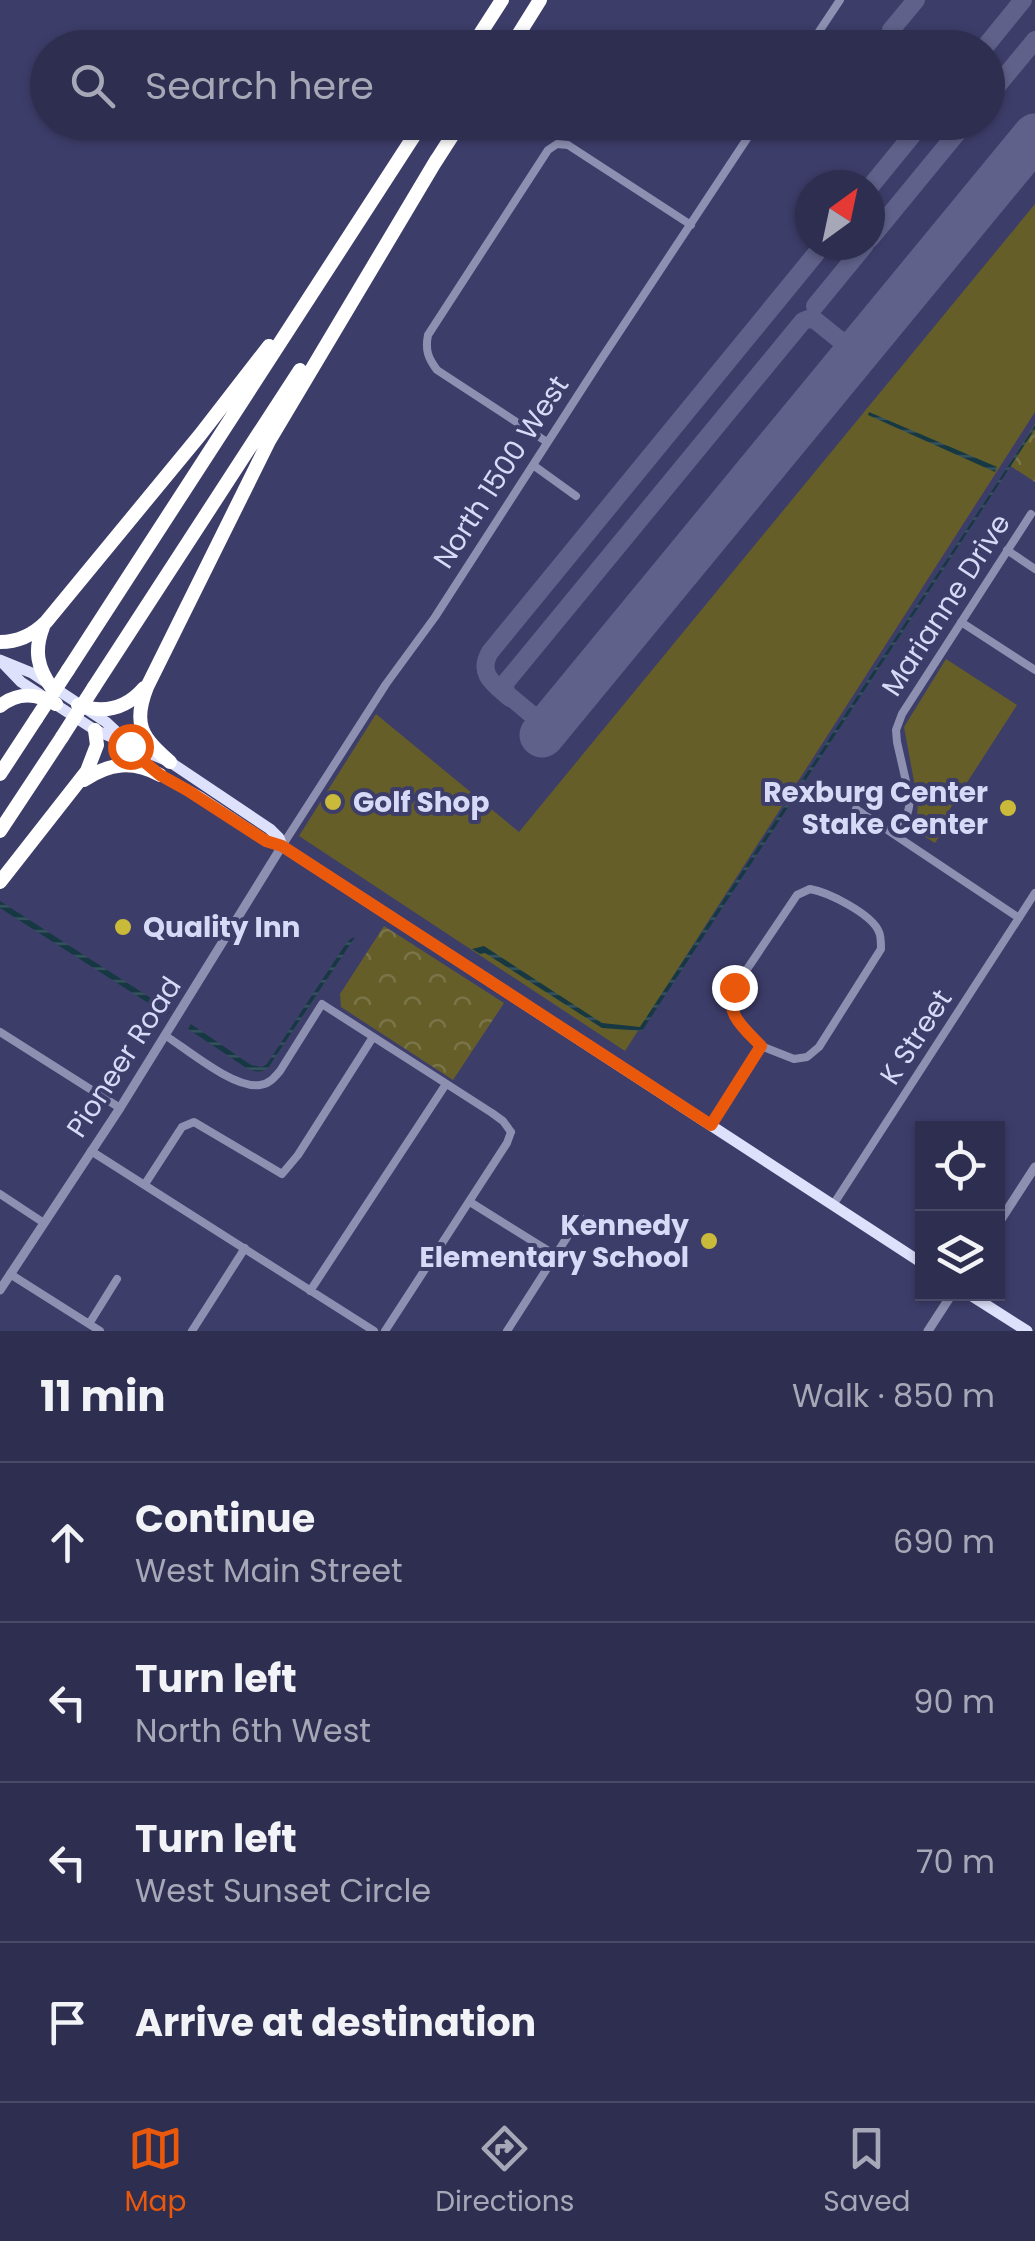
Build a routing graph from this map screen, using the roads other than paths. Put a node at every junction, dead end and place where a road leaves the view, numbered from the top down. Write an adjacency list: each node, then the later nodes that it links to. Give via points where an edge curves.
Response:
1 (502, 0): 4 (highway)
2 (540, 0): 5 (highway)
3 (840, 0): 6 (street)
4 (483, 30)
5 (521, 30)
6 (820, 30)
7 (411, 140): 12 (highway)
8 (449, 140): 10 (highway)
9 (746, 140): 11 (street, North 1500 West)
10 (437, 159): 24 (highway, via 270,441); 36 (highway, bridge)
11 (691, 225): 13 (street, North 1500 West); 13 (street, via 568,145 548,150 428,335 426,348 438,370)
12 (330, 266): 19 (highway); 32 (highway, bridge)
13 (547, 442): 14 (street, North 1500 West)
14 (533, 464): 15 (street); 38 (street, North 1500 West)
15 (576, 496)
16 (1031, 514): 17 (street, Marianne Drive)
17 (1007, 550): 18 (street); 20 (street, Marianne Drive)
18 (1035, 569)
19 (46, 622): 21 (highway, via 28,636); 25 (highway, via 37,656)
20 (962, 622): 23 (street); 37 (street, Marianne Drive, via 898,722 910,800)
21 (0, 642)
22 (0, 660): 25 (main road); 26 (main road)
23 (1035, 670)
24 (150, 680): 27 (highway, via 117,708); 31 (highway, via 140,726)
25 (52, 688): 27 (main road)
26 (56, 704): 28 (highway, via 26,695); 29 (main road)
27 (78, 705): 30 (main road)
28 (0, 706)
29 (95, 730): 30 (main road); 34 (highway, via 95,754)
30 (130, 746): 31 (main road); 33 (main road)
31 (170, 762): 38 (main road, via 270,829)
32 (0, 774)
33 (160, 775): 34 (highway, via 120,764); 38 (main road)
34 (76, 787): 39 (highway)
35 (856, 809): 37 (street)
36 (0, 831)
37 (898, 836): 41 (street)
38 (282, 846): 43 (street, Pioneer Road); 48 (main road)
39 (0, 882)
40 (1035, 893): 41 (street, K Street)
41 (1019, 918): 54 (street, K Street)
42 (0, 1032): 47 (street)
43 (166, 1036): 44 (street, via 240,1084 263,1085 280,1071 322,1004); 47 (street, Pioneer Road)
44 (374, 1037): 46 (street); 51 (street, via 282,1174 194,1122 182,1127)
45 (761, 1046): 45 (street, via 730,1000 797,895 816,890 866,918 879,932 881,949 819,1047 794,1058); 48 (street)
46 (446, 1084): 53 (street, via 516,1130); 64 (street)
47 (120, 1108): 49 (street, Pioneer Road)
48 (711, 1125): 54 (main road)
49 (92, 1151): 51 (street); 57 (street, Pioneer Road)
50 (1035, 1167): 55 (street)
51 (146, 1184): 58 (street)
52 (1, 1196): 57 (street)
53 (470, 1202): 59 (street); 72 (street)
54 (833, 1205): 60 (main road)
55 (1005, 1213)
56 (580, 1217): 59 (street)
57 (44, 1223): 61 (street, Pioneer Road)
58 (244, 1248): 64 (street); 70 (street)
59 (554, 1255): 68 (street)
60 (915, 1258)
61 (10, 1274): 63 (street, Pioneer Road); 67 (street)
62 (117, 1279): 67 (street)
63 (0, 1290)
64 (310, 1292): 71 (street)
65 (947, 1301): 74 (street)
66 (980, 1301): 75 (main road)
67 (89, 1324): 69 (street)
68 (509, 1328): 73 (street)
69 (100, 1331)
70 (192, 1331)
71 (374, 1331)
72 (386, 1331)
73 (521, 1331)
74 (928, 1331)
75 (1027, 1331)

